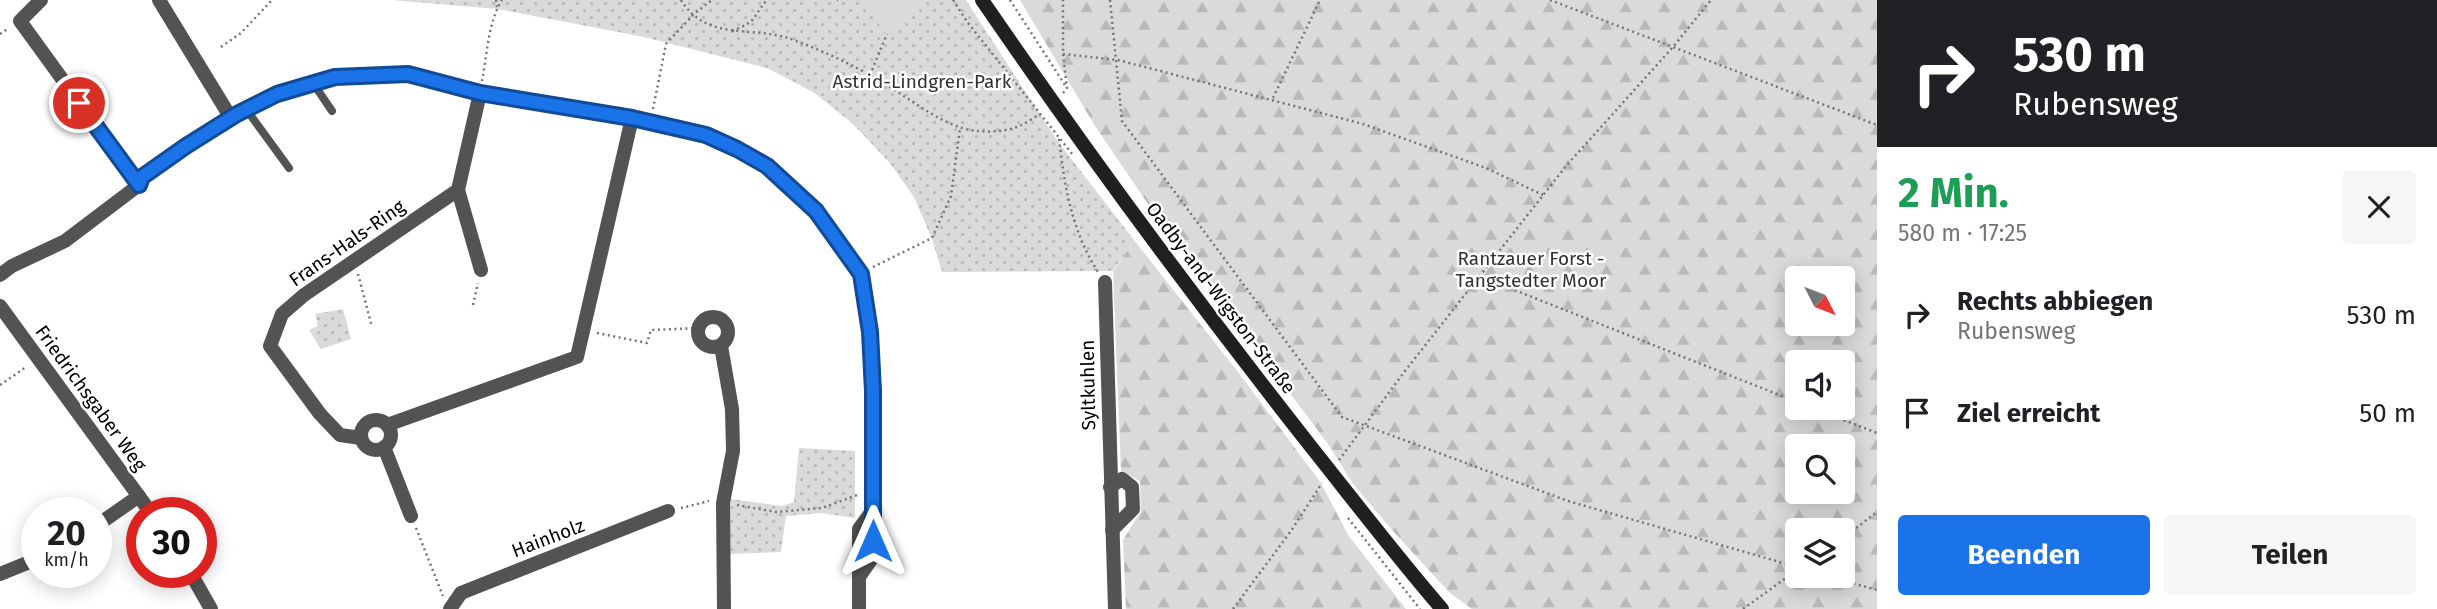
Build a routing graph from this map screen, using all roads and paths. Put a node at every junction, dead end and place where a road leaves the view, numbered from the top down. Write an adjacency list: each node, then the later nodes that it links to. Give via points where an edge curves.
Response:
1 (159, 0): 32 (street)
2 (272, 0): 21 (path)
3 (496, 0): 17 (path)
4 (502, 0): 17 (path)
5 (681, 0): 18 (path)
6 (712, 0): 18 (path)
7 (767, 0): 19 (path, via 747,26)
8 (953, 0): 31 (path)
9 (982, 0): 62 (main road, Oadby-and-Wigston-Straße)
10 (1010, 0): 23 (path, via 1067,88)
11 (1063, 0): 23 (path)
12 (1110, 0): 24 (path)
13 (1320, 0): 28 (path)
14 (1550, 0): 22 (path)
15 (1711, 0): 22 (path)
16 (37, 2): 38 (street, via 20,21)
17 (498, 7): 27 (path)
18 (694, 14): 19 (path); 34 (path, via 666,44)
19 (730, 31): 25 (path, via 785,37)
20 (887, 34): 25 (path)
21 (221, 47)
22 (1674, 47): 35 (path); 40 (path)
23 (1063, 54): 24 (path)
24 (1118, 60): 28 (path); 58 (path, via 1122,121 1342,417)
25 (870, 75): 36 (path)
26 (313, 83): 27 (street, via 335,77 408,74); 29 (street); 30 (lane)
27 (480, 93): 33 (street); 39 (street)
28 (1273, 99): 40 (path, via 1363,124 1486,168)
29 (246, 109): 32 (street); 37 (lane)
30 (332, 111)
31 (1039, 115): 36 (path, via 1017,128); 46 (path, via 1059,139 1072,219)
32 (231, 118): 38 (street, via 142,177)
33 (632, 118): 34 (street); 51 (street)
34 (650, 122): 43 (street, via 706,135 767,166 816,211)
35 (1877, 125)
36 (960, 128): 43 (path, via 951,195 932,238)
37 (289, 168)
38 (139, 185): 44 (street, via 65,241)
39 (458, 190): 41 (street, Frans-Hals-Ring); 42 (street)
40 (1543, 195): 45 (path)
41 (355, 260): 49 (path); 60 (street, Frans-Hals-Ring, via 282,314 270,346 340,435)
42 (481, 270): 47 (path)
43 (861, 274): 64 (street, via 870,332)
44 (0, 275)
45 (1479, 276): 55 (path); 58 (path)
46 (1105, 282): 63 (street, Syltkuhlen)
47 (473, 305)
48 (0, 306): 53 (street, Friedrichsgaber Weg)
49 (372, 327)
50 (697, 328): 51 (path, via 651,330 647,343); 52 (street, via 703,345); 52 (street, via 712,316 722,320 728,328)
51 (583, 330): 57 (street, via 577,357)
52 (721, 346): 66 (street, via 733,451)
53 (38, 359): 54 (path); 65 (street, Friedrichsgaber Weg)
54 (0, 385)
55 (1785, 397)
56 (1844, 420): 59 (path)
57 (387, 425): 60 (street, via 369,421); 61 (street, via 391,435)
58 (1366, 425): 62 (path); 74 (path, via 1568,501)
59 (1877, 433)
60 (361, 438): 61 (street, Frans-Hals-Ring, via 370,449)
61 (384, 447): 70 (street)
62 (1326, 476): 85 (path); 86 (main road, Oadby-and-Wigston-Straße)
63 (1110, 487): 72 (street, Syltkuhlen); 72 (street, via 1122,479 1132,487 1133,509)
64 (872, 490): 66 (path, via 822,508 776,512); 83 (street, via 873,510 859,529)
65 (139, 496): 69 (street)
66 (724, 500): 67 (path); 82 (street)
67 (668, 511): 80 (street, Hainholz, via 461,593)
68 (1877, 512): 71 (path)
69 (112, 515)
70 (411, 516): 80 (path)
71 (1855, 529)
72 (1112, 530): 84 (street, Syltkuhlen)
73 (21, 565): 75 (street)
74 (1785, 565)
75 (0, 574)
76 (1785, 578): 87 (path)
77 (1855, 584): 79 (path)
78 (199, 588): 81 (street)
79 (1877, 590)
80 (447, 603)
81 (211, 609)
82 (724, 609)
83 (859, 609)
84 (1115, 609)
85 (1233, 609)
86 (1442, 609)
87 (1743, 609)

